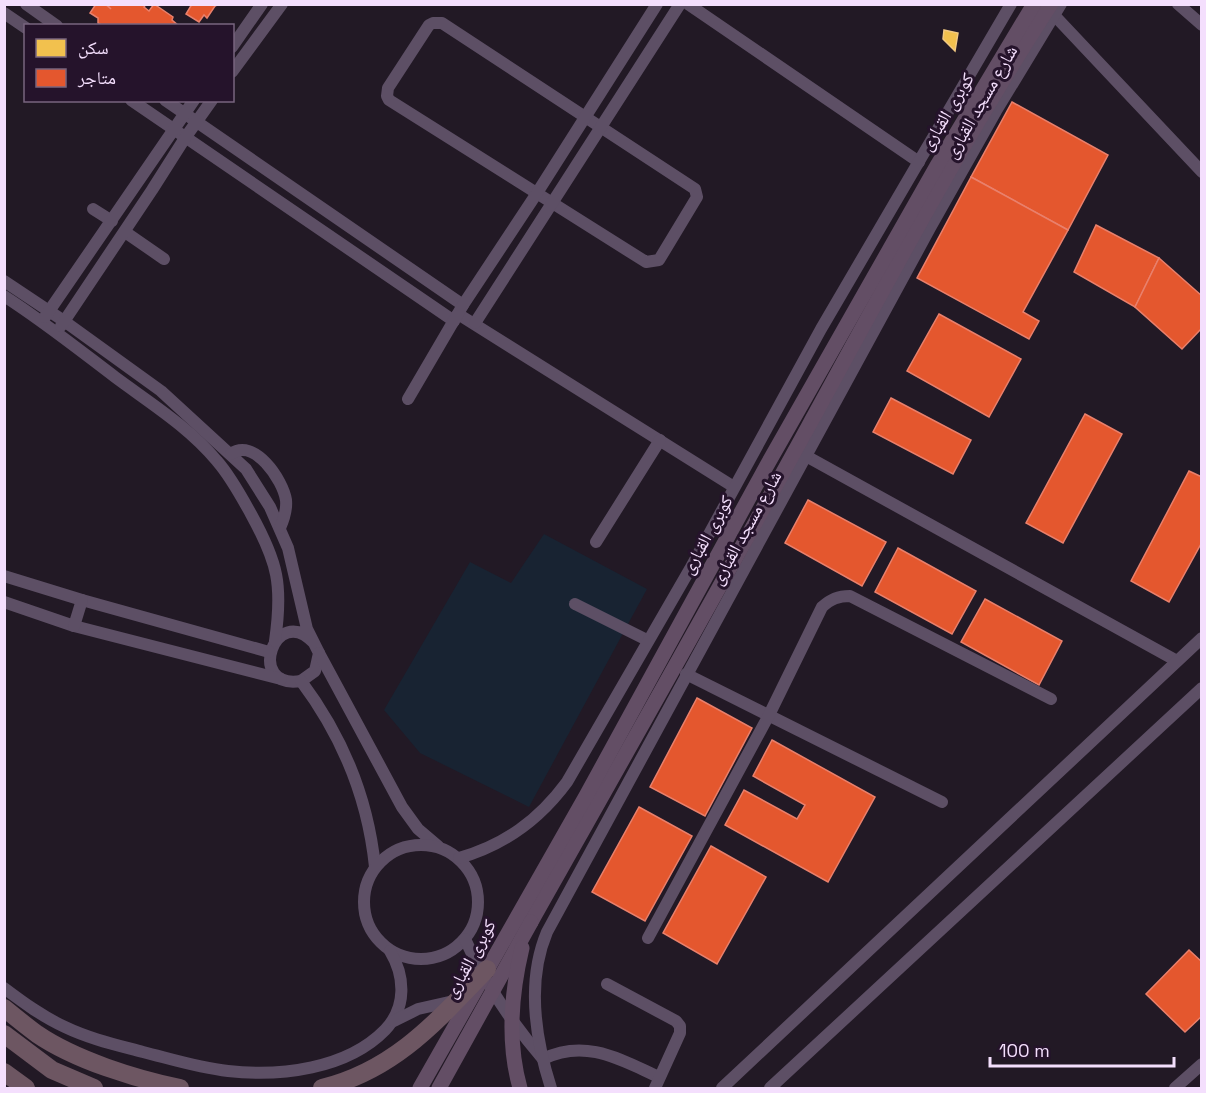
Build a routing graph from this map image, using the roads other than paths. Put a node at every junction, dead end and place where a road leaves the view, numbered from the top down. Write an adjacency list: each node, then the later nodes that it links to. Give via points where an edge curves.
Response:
1 (26, 4): 12 (street)
2 (262, 4): 15 (street)
3 (282, 4): 16 (street)
4 (657, 4): 22 (street)
5 (680, 4): 24 (street)
6 (688, 4): 27 (street)
7 (1011, 4): 27 (street, شارع مسجد القبارى)
8 (1034, 4): 73 (main road, كوبرى القبارى, bridge, via 766,467)
9 (1178, 4): 13 (street)
10 (1055, 8): 28 (street); 45 (street, شارع مسجد القبارى); 69 (main road, كوبرى القبارى, via 985,110)
11 (4, 13): 14 (street)
12 (54, 24)
13 (1202, 25)
14 (24, 27)
15 (234, 43)
16 (234, 69)
17 (133, 102): 25 (street)
18 (168, 102): 21 (street)
19 (193, 102): 21 (street)
20 (211, 102): 23 (street)
21 (185, 114): 23 (street); 25 (street)
22 (586, 117): 24 (street); 29 (street); 29 (street, via 442,23 429,25 388,88 389,100)
23 (196, 122): 26 (street); 37 (street)
24 (601, 127): 30 (street); 30 (street, via 697,193 696,201 659,260 646,262)
25 (174, 130): 26 (street); 32 (street)
26 (185, 138): 33 (street); 37 (street)
27 (919, 162): 46 (street, شارع مسجد القبارى)
28 (1202, 172)
29 (537, 194): 30 (street); 37 (street)
30 (552, 203): 40 (street)
31 (93, 209): 32 (street)
32 (112, 221): 38 (street)
33 (125, 232): 34 (street); 39 (street)
34 (164, 259)
35 (4, 281): 38 (street)
36 (4, 296): 38 (street)
37 (458, 314): 40 (street); 42 (street)
38 (46, 316): 39 (street); 41 (street)
39 (64, 321): 41 (street); 44 (street, via 161,390)
40 (475, 323): 43 (street)
41 (56, 332): 56 (street, via 187,431 228,475 274,560 280,597)
42 (408, 399)
43 (660, 440): 46 (street); 48 (street)
44 (231, 454): 47 (street, via 255,481); 47 (street, via 250,450 276,478 286,502)
45 (806, 456): 58 (street); 59 (street, شارع مسجد القبارى)
46 (734, 487): 55 (street, شارع مسجد القبارى)
47 (280, 528): 57 (street, via 307,629)
48 (596, 542)
49 (4, 576): 50 (street)
50 (82, 600): 53 (street); 56 (street)
51 (4, 602): 53 (street)
52 (575, 604): 55 (street)
53 (74, 626): 60 (street)
54 (1202, 638): 58 (street)
55 (647, 640): 67 (street, شارع مسجد القبارى, via 555,797 512,836)
56 (272, 646): 57 (street, via 295,632 309,637); 60 (street, via 270,665)
57 (317, 648): 61 (street, via 315,670); 66 (street, via 402,807 418,829)
58 (1177, 661): 93 (street)
59 (686, 674): 64 (street); 80 (street, شارع مسجد القبارى, via 541,947 536,962 535,997)
60 (283, 680): 61 (street)
61 (301, 681): 68 (street, via 332,728 356,779 369,822)
62 (1202, 688): 94 (street)
63 (1051, 699): 64 (street, via 850,596 840,596 822,607)
64 (769, 715): 65 (street); 70 (street)
65 (942, 802)
66 (439, 847): 67 (street); 68 (street, via 404,847)
67 (459, 858): 71 (street, via 473,876 478,897 476,920)
68 (375, 867): 72 (street, via 365,889 364,912 374,934)
69 (531, 922): 90 (main road, كوبرى القبارى, bridge); 91 (main road, bridge, via 516,974 513,1001 514,1055)
70 (648, 938)
71 (465, 939): 72 (street, via 447,954 424,960); 76 (street)
72 (390, 951): 78 (street, via 399,970 402,991)
73 (487, 969): 88 (highway, bridge, via 404,1050 369,1071); 89 (main road, كوبرى القبارى, bridge)
74 (607, 984): 83 (street, via 680,1026)
75 (4, 988): 78 (street, via 41,1014 80,1034 229,1071 288,1071 335,1061 361,1049)
76 (500, 1005): 78 (street, via 473,1000 445,1002 418,1008); 80 (street)
77 (4, 1008): 87 (highway, via 60,1047 105,1066)
78 (393, 1021)
79 (4, 1034): 86 (highway, via 52,1070)
80 (543, 1059): 83 (street, via 570,1050 607,1054); 92 (street, شارع مسجد القبارى)
81 (1202, 1064): 95 (street)
82 (4, 1072): 84 (highway); 85 (highway)
83 (657, 1083)
84 (18, 1089)
85 (26, 1089)
86 (94, 1089)
87 (180, 1089)
88 (322, 1089)
89 (420, 1089)
90 (439, 1089)
91 (520, 1089)
92 (551, 1089)
93 (722, 1089)
94 (770, 1089)
95 (1175, 1089)

